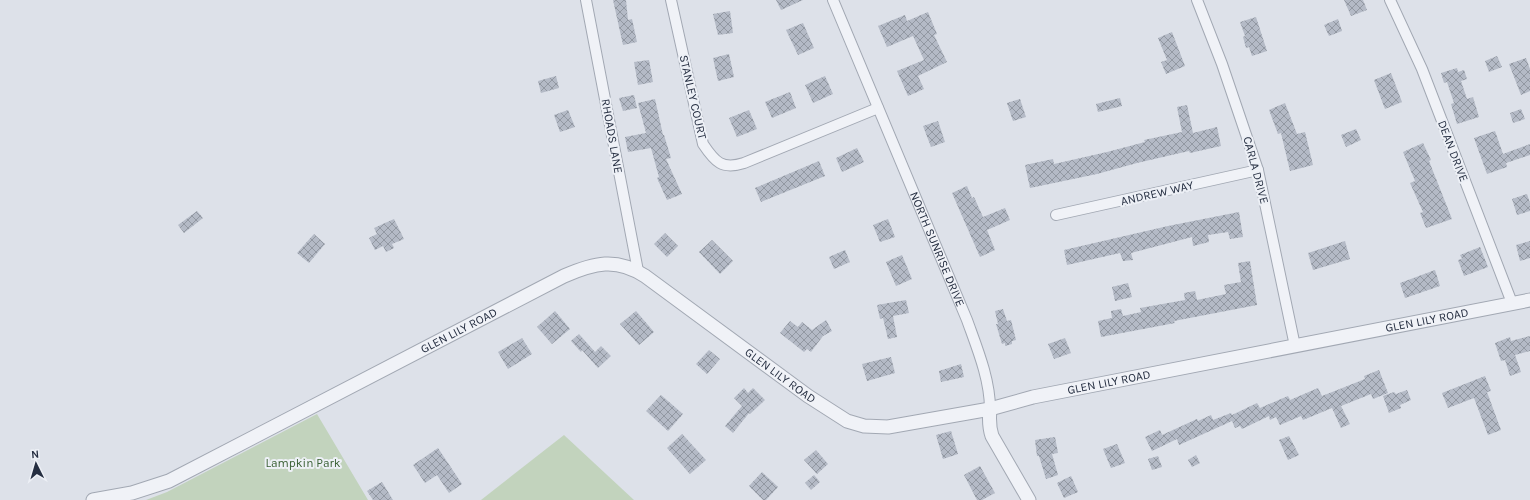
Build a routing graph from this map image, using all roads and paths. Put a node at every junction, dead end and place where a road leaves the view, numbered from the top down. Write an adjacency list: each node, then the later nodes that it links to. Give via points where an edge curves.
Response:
1 (586, 0): 9 (street, RHOADS LANE)
2 (671, 0): 6 (street, STANLEY COURT, via 703,144 715,160 724,165 744,163)
3 (833, 0): 6 (street, NORTH SUNRISE DRIVE)
4 (1197, 0): 7 (street, CARLA DRIVE)
5 (1390, 0): 11 (street, DEAN DRIVE, via 1422,69)
6 (878, 108): 13 (street, NORTH SUNRISE DRIVE, via 967,320 990,396)
7 (1258, 170): 8 (street, ANDREW WAY); 12 (street, CARLA DRIVE)
8 (1056, 215)
9 (638, 271): 13 (street, GLEN LILY ROAD, via 808,396 847,421 864,426 888,427); 14 (street, GLEN LILY ROAD, via 617,264 583,268 169,481 132,493)
10 (1530, 300): 11 (street, GLEN LILY ROAD)
11 (1512, 303): 12 (street, GLEN LILY ROAD)
12 (1295, 346): 13 (street, GLEN LILY ROAD, via 1041,396)
13 (990, 409): 15 (street, NORTH SUNRISE DRIVE, via 992,436)
14 (93, 500)
15 (1029, 500)

